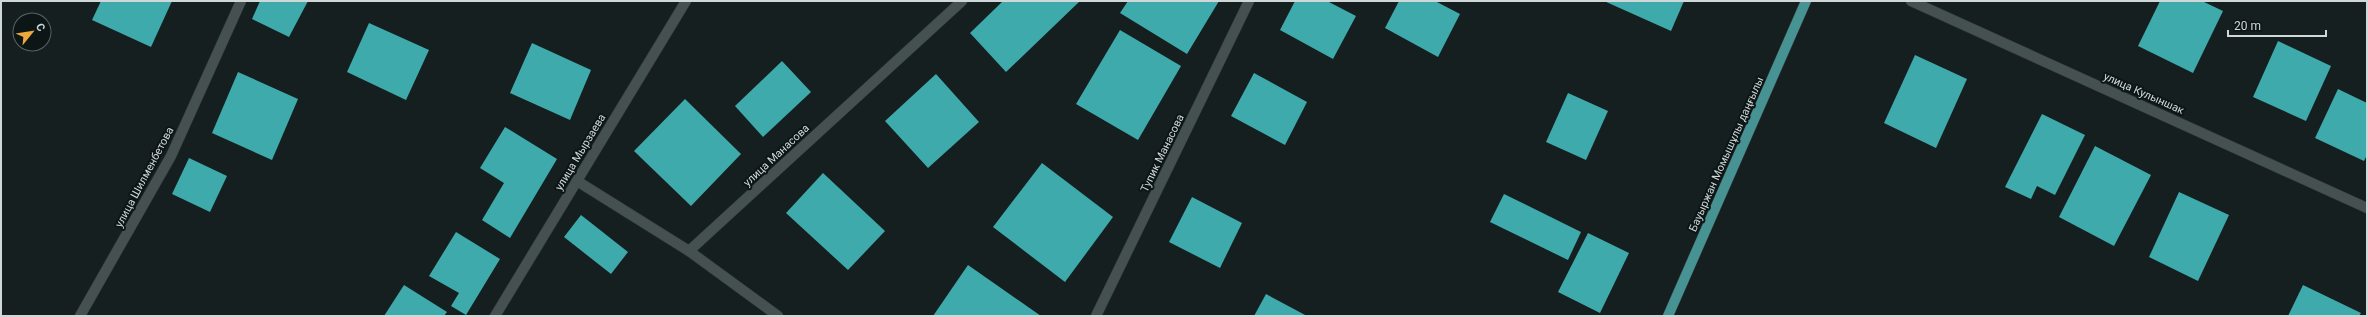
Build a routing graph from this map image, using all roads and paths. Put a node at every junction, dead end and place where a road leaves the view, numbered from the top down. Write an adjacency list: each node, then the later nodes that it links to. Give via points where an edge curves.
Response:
1 (241, 1): 10 (street, улица Шилменбетова, via 171,156)
2 (686, 1): 7 (street, улица Мырзаева)
3 (962, 1): 9 (street, улица Манасова)
4 (1249, 1): 13 (street, Тупик Манасова)
5 (1806, 1): 14 (main road, Бауыржан Момышұлы даңғылы)
6 (1911, 1): 8 (street, улица Кулыншак)
7 (577, 181): 9 (street); 11 (street, улица Мырзаева)
8 (2367, 208)
9 (688, 251): 12 (street)
10 (80, 316)
11 (495, 316)
12 (778, 316)
13 (1096, 316)
14 (1668, 316)

